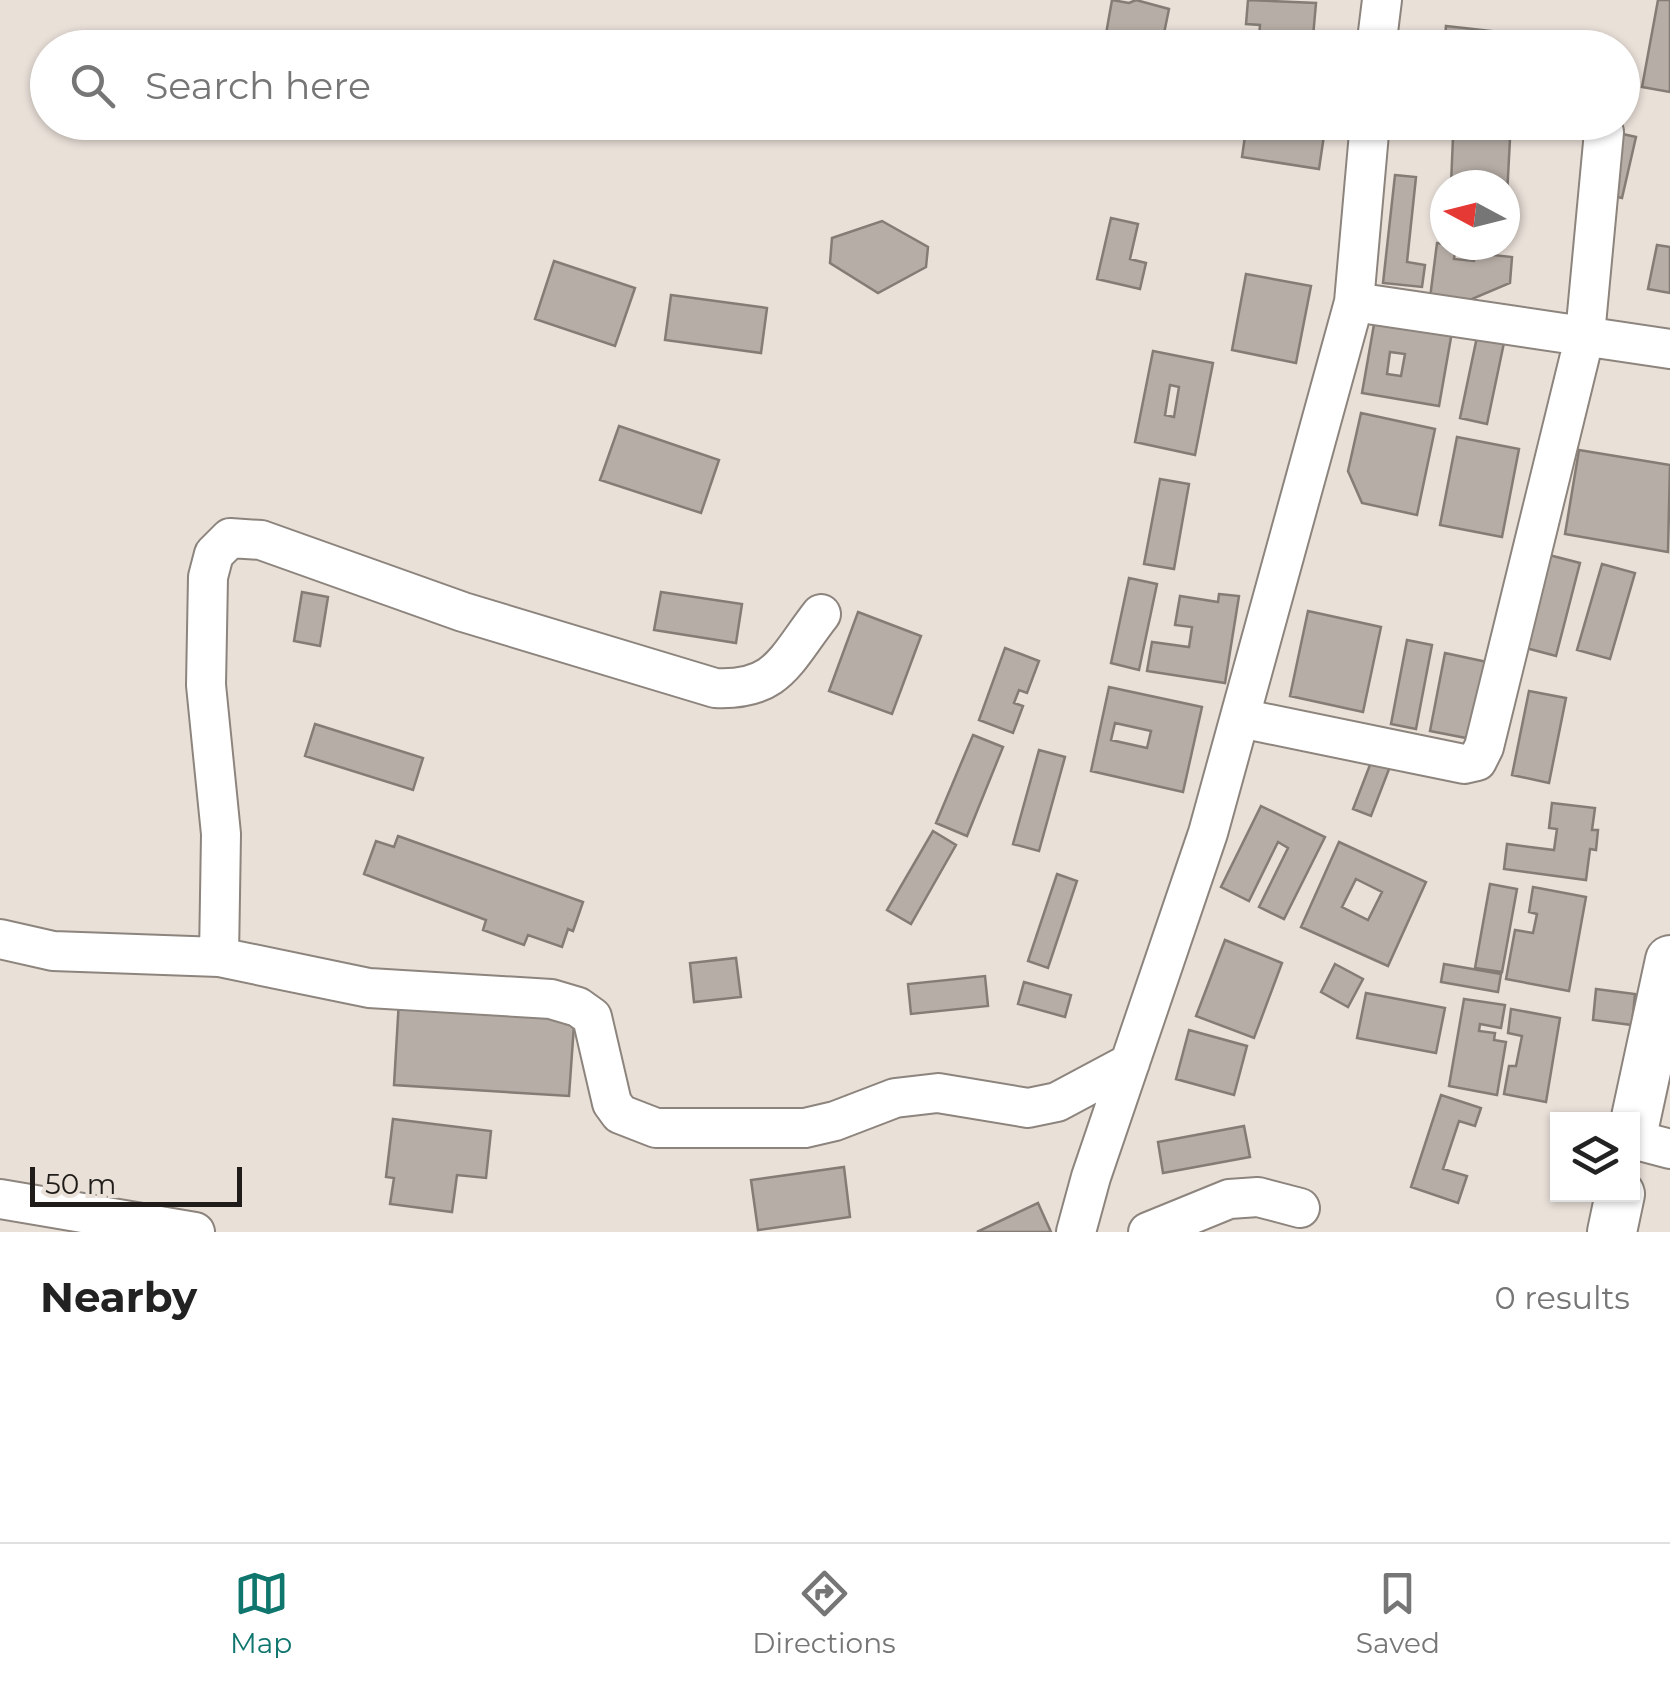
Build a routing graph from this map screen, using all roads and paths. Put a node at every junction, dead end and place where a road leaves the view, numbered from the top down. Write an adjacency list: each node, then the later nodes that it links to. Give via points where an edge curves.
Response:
1 (1382, 0): 2 (street)
2 (1378, 30)
3 (1368, 140): 5 (street)
4 (1603, 140): 6 (street)
5 (1354, 302): 6 (street); 9 (street)
6 (1585, 335): 7 (street); 9 (street, via 1477,761 1464,764)
7 (1670, 348)
8 (820, 614): 11 (street, via 769,680 743,690 715,688 463,612 261,540 230,538 214,554 208,577 206,685 221,834)
9 (1240, 718): 13 (street)
10 (0, 939): 11 (street, via 53,951)
11 (219, 957): 13 (street, via 369,988 551,999 578,1007 592,1016 612,1103 620,1114 656,1128 805,1128 895,1098 938,1093 1028,1108 1056,1102)
12 (1670, 960): 14 (main road)
13 (1130, 1063): 20 (street)
14 (1638, 1112)
15 (1640, 1140): 16 (street)
16 (1670, 1148)
17 (0, 1199): 21 (street)
18 (1618, 1202): 23 (main road)
19 (1300, 1208): 22 (street, via 1258,1197 1229,1199)
20 (1079, 1231)
21 (195, 1232)
22 (1148, 1232)
23 (1612, 1232)

